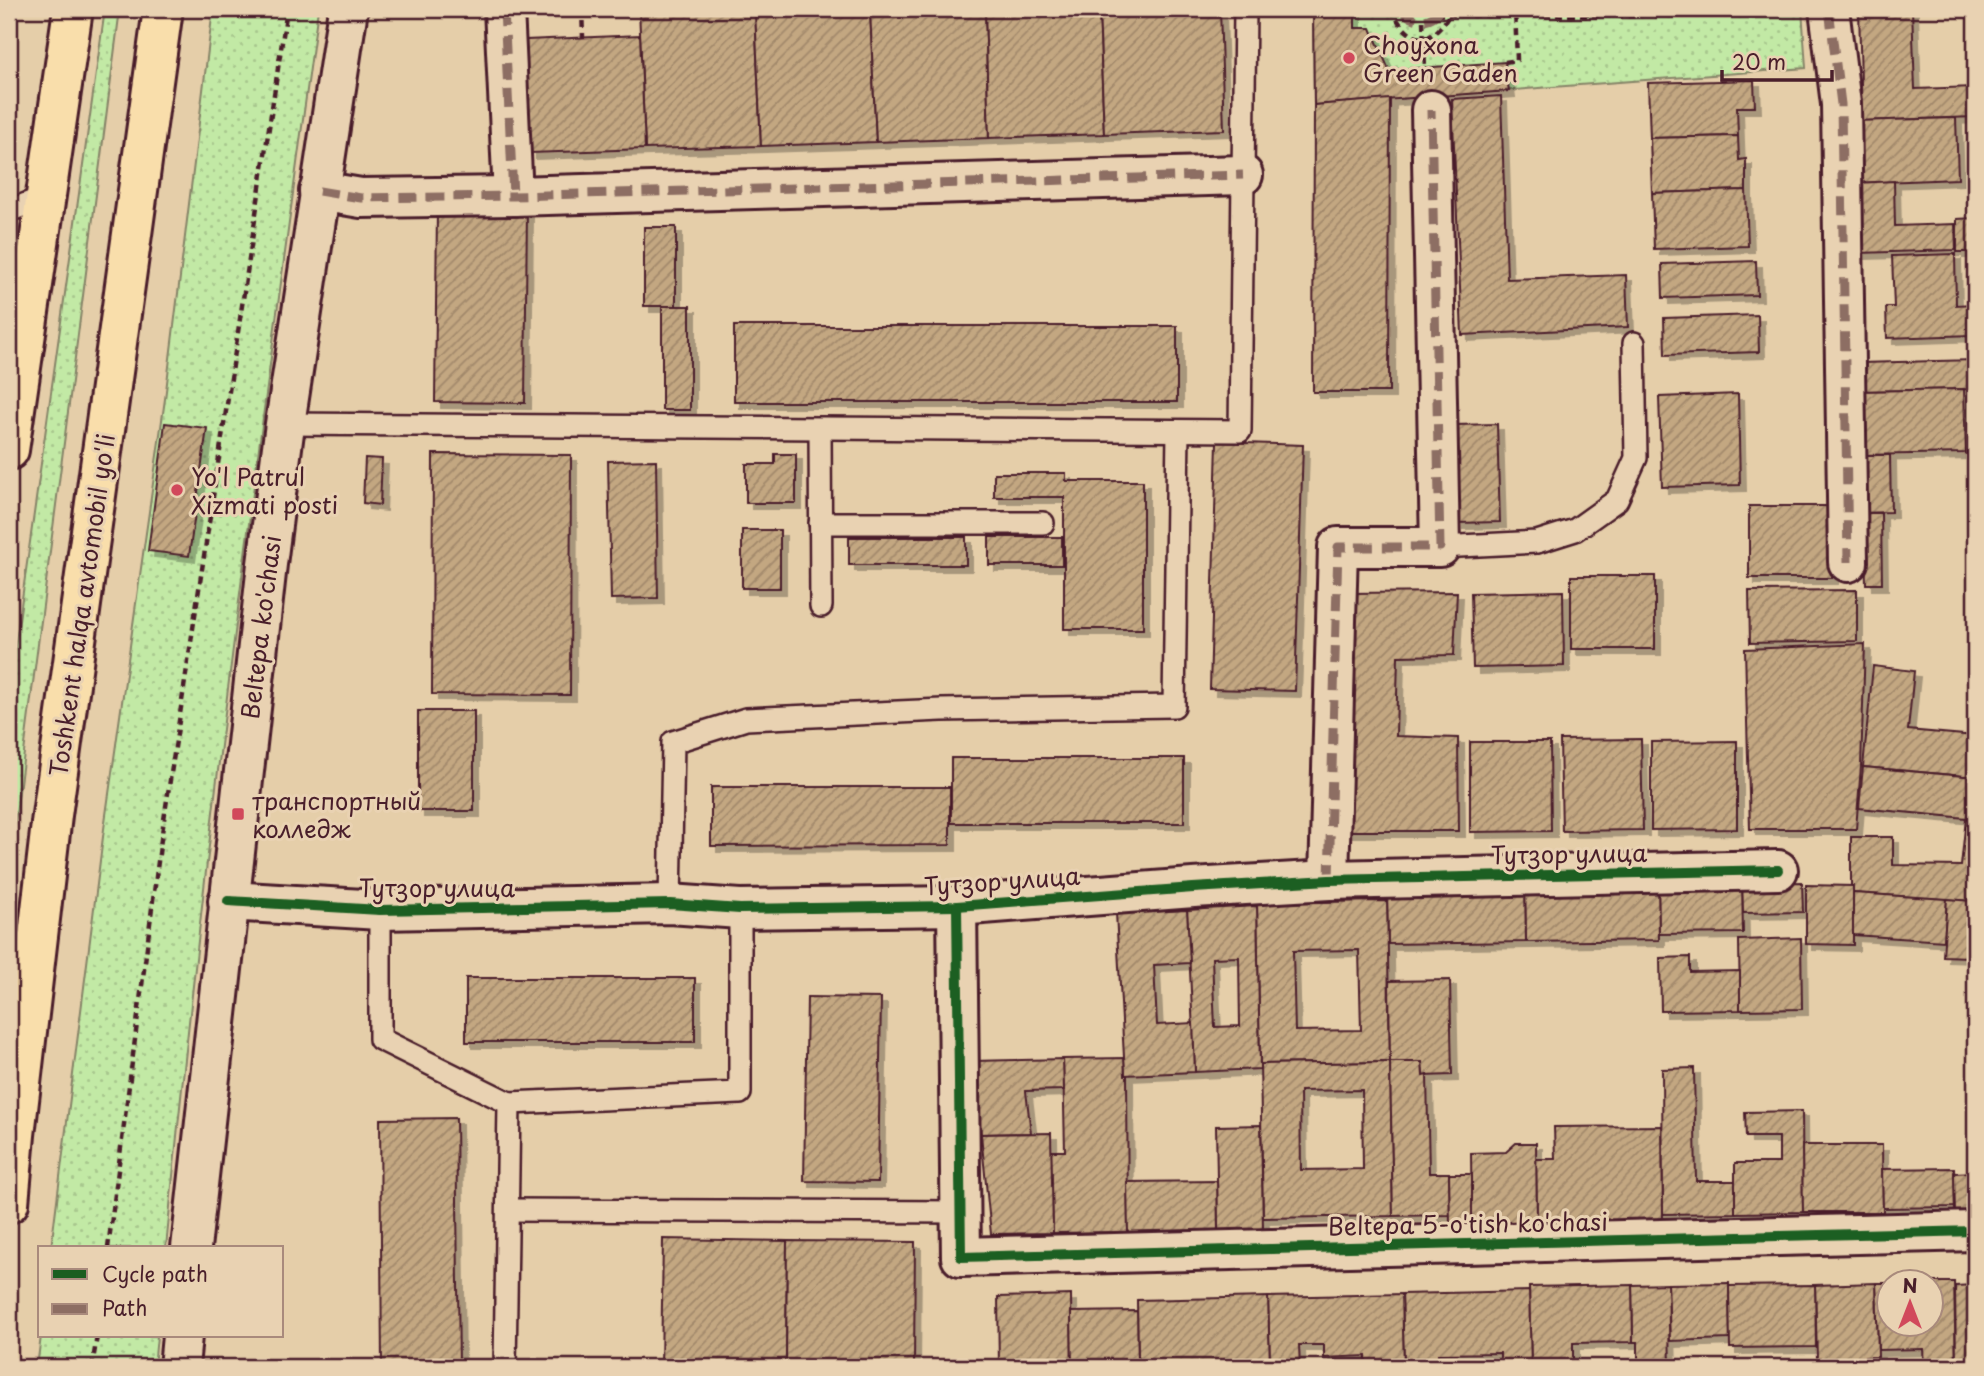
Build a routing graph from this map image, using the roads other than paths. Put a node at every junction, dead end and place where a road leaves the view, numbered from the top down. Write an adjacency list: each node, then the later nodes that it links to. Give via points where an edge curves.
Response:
1 (73, 9): 10 (highway)
2 (163, 9): 31 (highway, Toshkent halqa avtomobil yo'li, via 52,815)
3 (348, 9): 9 (street, Beltepa ko'chasi)
4 (504, 9): 11 (street)
5 (1245, 9): 8 (lane)
6 (1829, 9): 21 (street, via 1841,104)
7 (1430, 110): 20 (street)
8 (1243, 175): 11 (street); 16 (lane, via 1240,431)
9 (319, 191): 11 (street, via 361,198); 14 (street, Beltepa ko'chasi)
10 (46, 196): 12 (lane); 17 (highway)
11 (513, 196)
12 (9, 211)
13 (1634, 343): 20 (lane, via 1636,458 1617,500 1575,530 1537,542)
14 (285, 424): 15 (lane); 25 (street, Beltepa ko'chasi)
15 (820, 429): 16 (lane); 18 (lane)
16 (1178, 431): 26 (lane, via 1174,706 746,719 673,742)
17 (9, 450)
18 (820, 523): 19 (lane); 22 (lane)
19 (1043, 523)
20 (1440, 547): 24 (street, via 1338,547)
21 (1848, 562)
22 (821, 606)
23 (1778, 870): 24 (street, Тутзор улица)
24 (1329, 880): 27 (street, Тутзор улица)
25 (228, 901): 29 (street, Тутзор улица); 35 (street, Beltepa ko'chasi)
26 (670, 904): 28 (street, Тутзор улица); 29 (street, Тутзор улица)
27 (957, 906): 28 (street, Тутзор улица); 33 (street)
28 (740, 909): 30 (lane, via 740,1094)
29 (380, 910): 30 (lane, via 380,1039)
30 (509, 1103): 32 (lane)
31 (9, 1203)
32 (508, 1210): 33 (lane); 38 (lane)
33 (961, 1212): 34 (street, Beltepa 5-o'tish ko'chasi, via 961,1256)
34 (1975, 1231)
35 (191, 1246)
36 (182, 1338): 37 (street)
37 (178, 1367)
38 (505, 1367)

